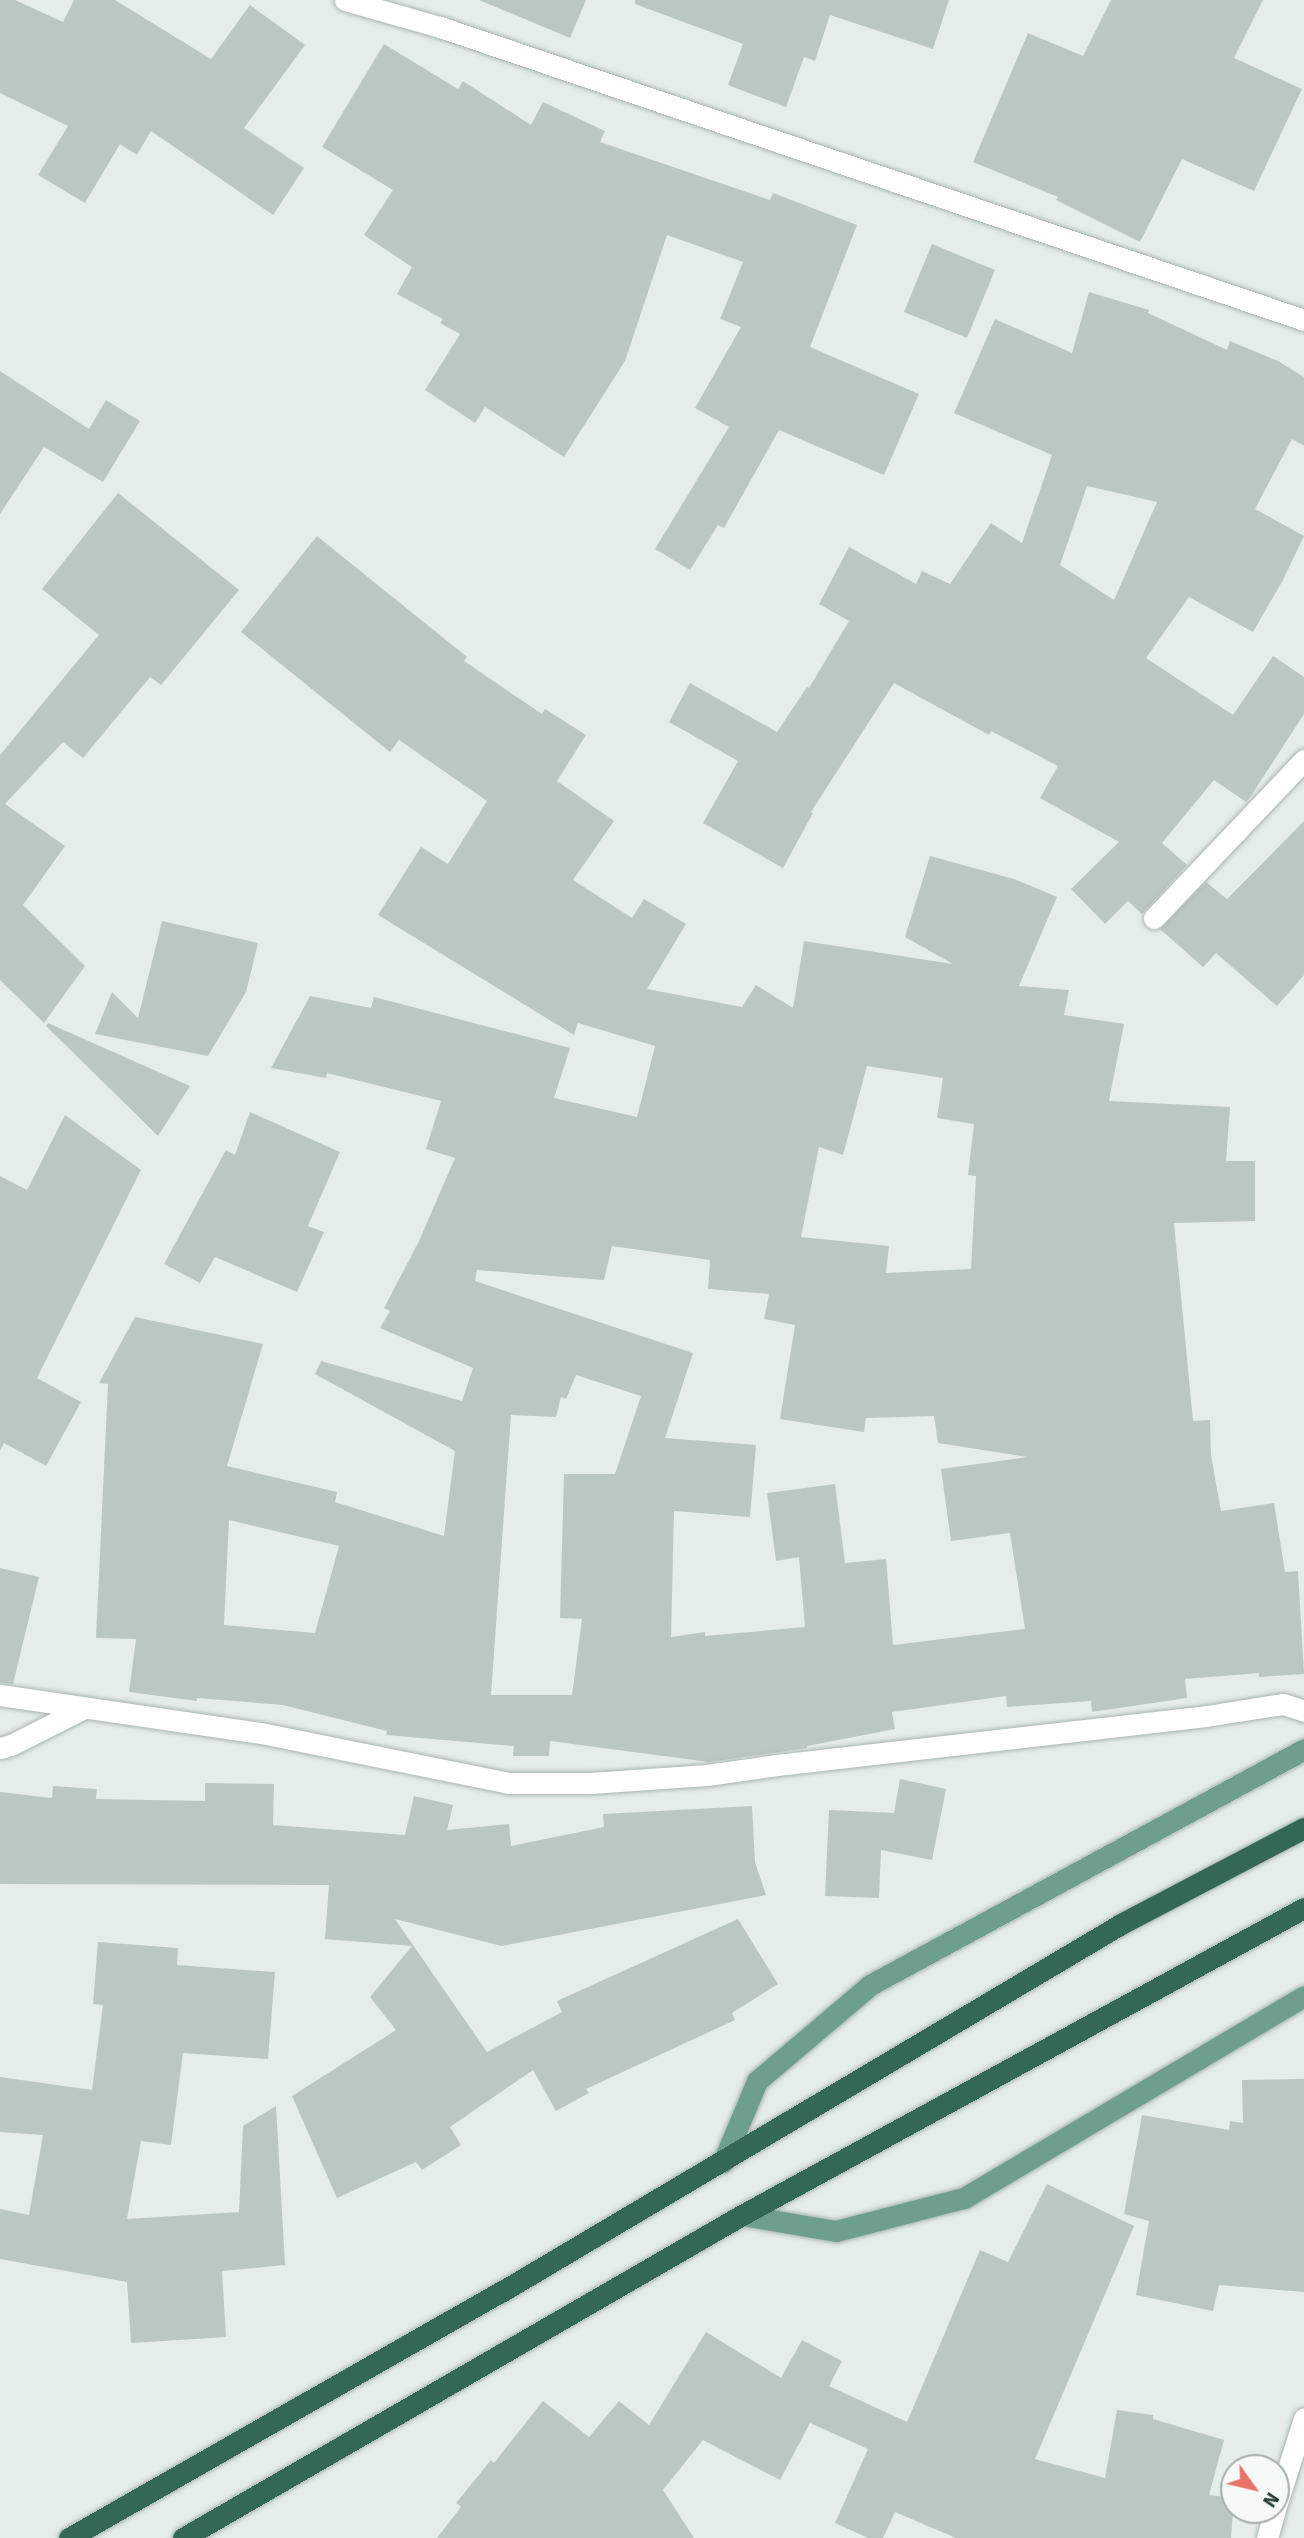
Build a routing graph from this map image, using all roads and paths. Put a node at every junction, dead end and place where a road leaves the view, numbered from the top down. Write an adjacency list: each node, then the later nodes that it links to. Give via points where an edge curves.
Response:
1 (345, 0): 2 (street, via 440,27)
2 (1304, 320)
3 (1304, 760): 4 (street)
4 (1154, 918)
5 (0, 1695): 6 (street)
6 (82, 1709): 7 (street, via 261,1733 463,1776 530,1783 707,1776 1283,1704); 8 (street)
7 (1304, 1710)
8 (0, 1748)
9 (1304, 1749): 13 (main road, via 870,1985 757,2081)
10 (1304, 1828): 13 (highway, via 1121,1924)
11 (1304, 1908): 14 (highway)
12 (1304, 1996): 14 (main road, via 964,2199 836,2231)
13 (723, 2162): 17 (highway)
14 (742, 2215): 18 (highway)
15 (1304, 2418): 16 (street)
16 (1290, 2461)
17 (69, 2538)
18 (183, 2538)

